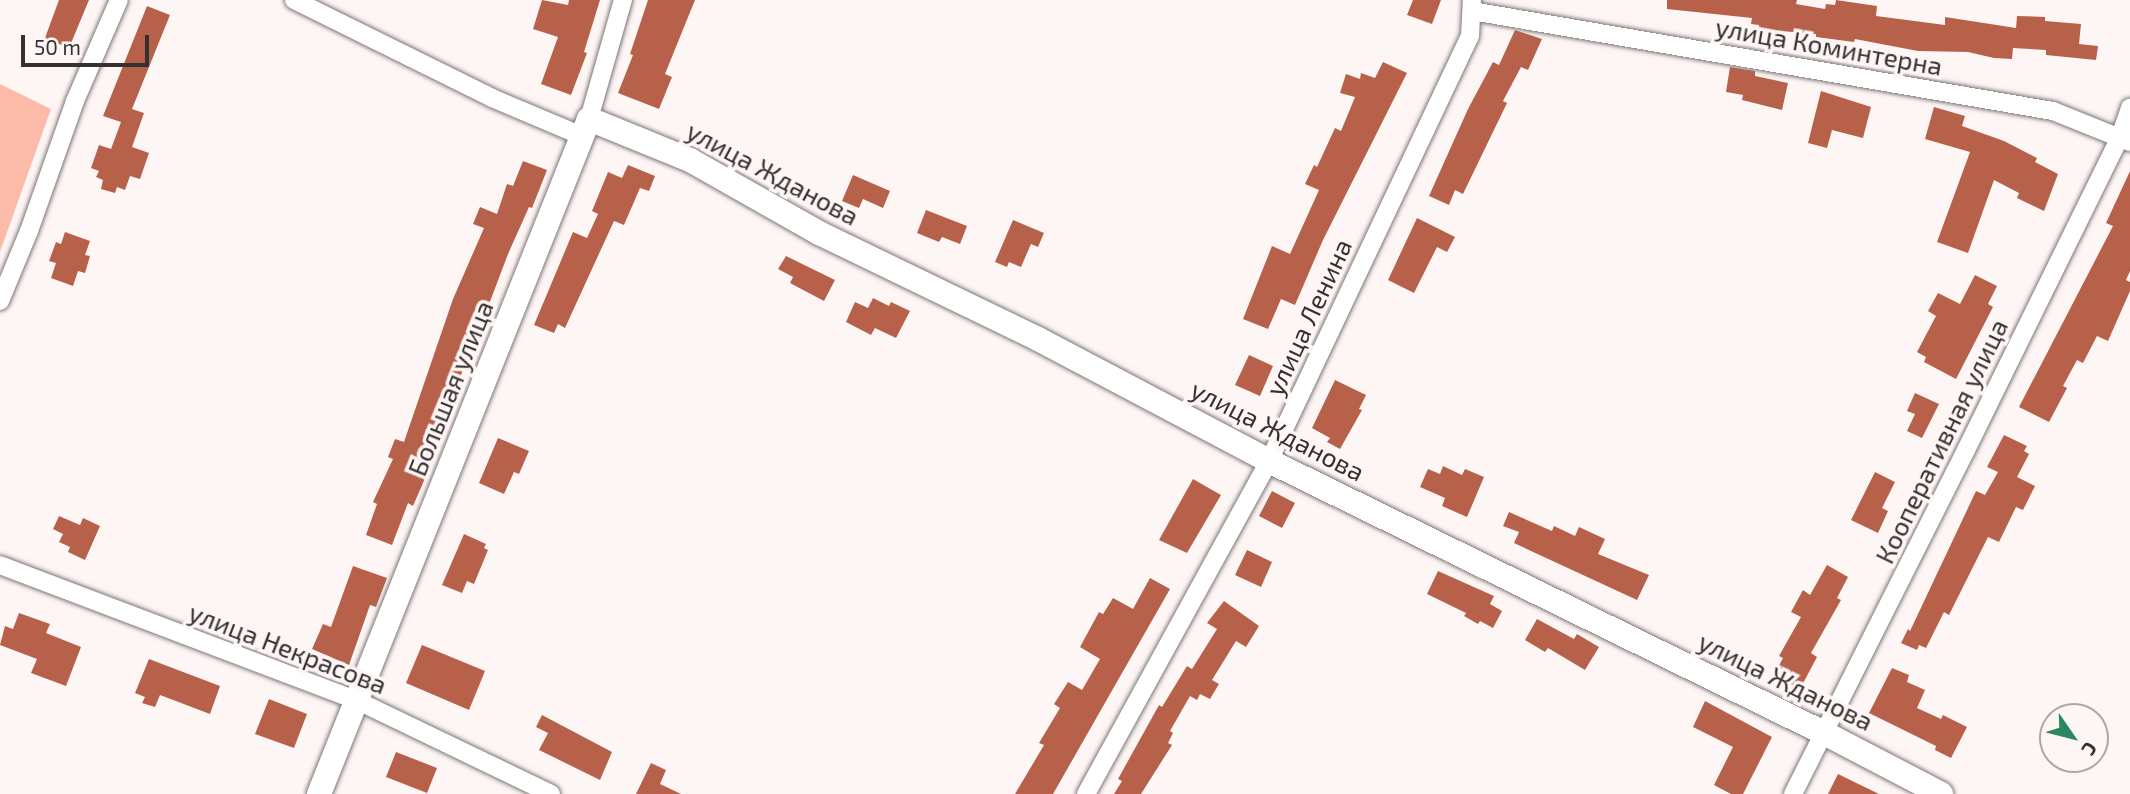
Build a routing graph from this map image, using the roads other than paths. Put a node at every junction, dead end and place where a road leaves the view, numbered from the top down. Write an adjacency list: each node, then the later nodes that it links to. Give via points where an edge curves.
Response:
1 (119, 0): 8 (street, via 75,101)
2 (294, 0): 6 (street, улица Жданова, via 492,98)
3 (623, 0): 6 (street, Большая улица)
4 (1472, 6): 7 (street, улица Коминтерна, via 2053,111); 9 (street, улица Ленина, via 1470,36)
5 (2130, 108): 7 (street, Кооперативная улица)
6 (586, 127): 9 (street, улица Жданова, via 690,160 819,233 1038,339); 11 (street, Большая улица)
7 (2125, 139): 12 (street, Кооперативная улица)
8 (0, 301)
9 (1269, 461): 12 (street, улица Жданова); 15 (street, улица Ленина)
10 (0, 565): 11 (street, улица Некрасова)
11 (358, 701): 13 (street, Большая улица); 14 (street, улица Некрасова)
12 (1824, 733): 16 (street, Кооперативная улица); 17 (street, улица Жданова)
13 (319, 794)
14 (551, 794)
15 (1086, 794)
16 (1793, 794)
17 (1941, 794)

